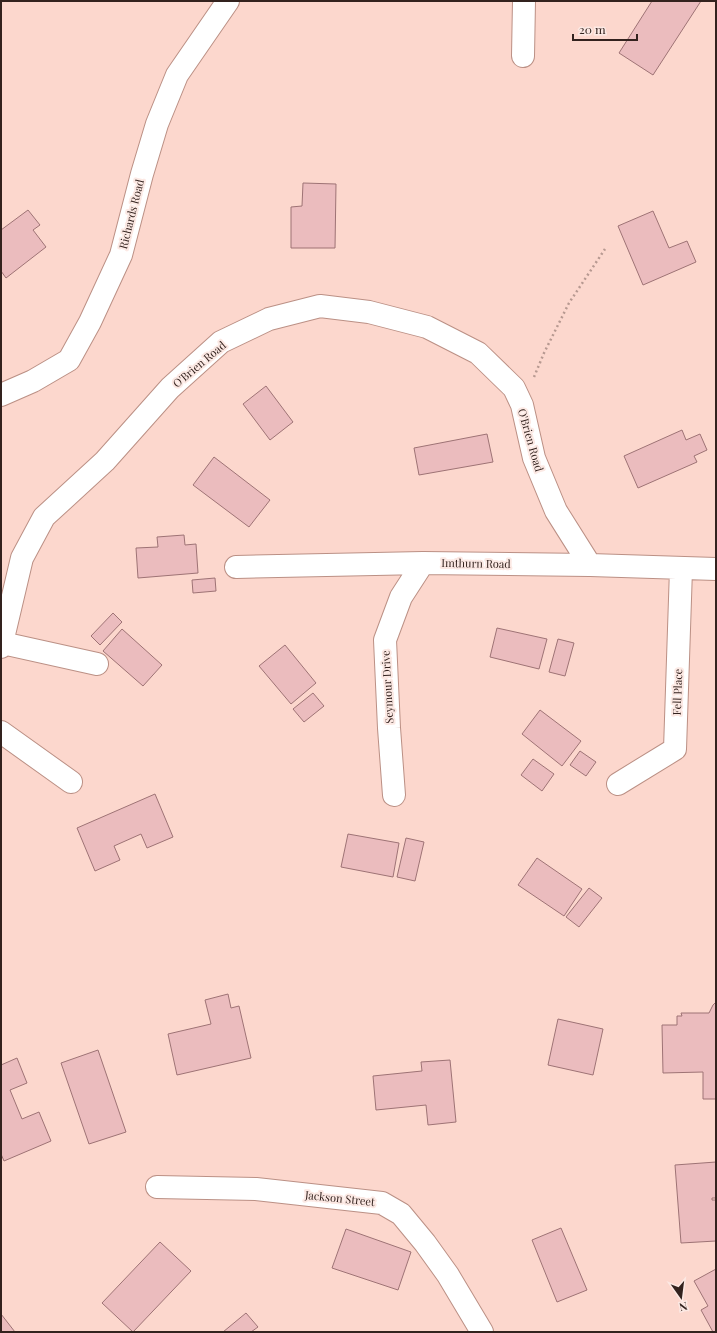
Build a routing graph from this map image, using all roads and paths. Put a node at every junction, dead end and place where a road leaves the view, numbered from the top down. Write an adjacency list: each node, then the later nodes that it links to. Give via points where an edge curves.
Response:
1 (228, 1): 5 (street, Richards Road, via 177,75 157,124 121,255 69,360 33,381)
2 (524, 1): 3 (street)
3 (523, 56)
4 (605, 249): 6 (path, via 569,303)
5 (1, 395)
6 (522, 405): 8 (street, O'Brien Road, via 534,458 556,511); 12 (street, O'Brien Road, via 514,388 478,353 426,327 369,312 320,306 269,319 221,342 170,388 105,461 44,517 22,558)
7 (423, 562): 8 (street, Imthurn Road); 9 (street, Imthurn Road); 17 (street, Seymour Drive, via 401,597 385,640)
8 (590, 565): 10 (street, Imthurn Road)
9 (236, 567)
10 (681, 569): 11 (street, Imthurn Road); 16 (street, Fell Place, via 675,749)
11 (716, 569)
12 (1, 645): 13 (street)
13 (97, 664)
14 (1, 732): 15 (street)
15 (71, 782)
16 (618, 784)
17 (394, 795)
18 (157, 1187): 19 (street, Jackson Street, via 256,1189 382,1203 401,1214 425,1243 448,1275)
19 (482, 1332)

